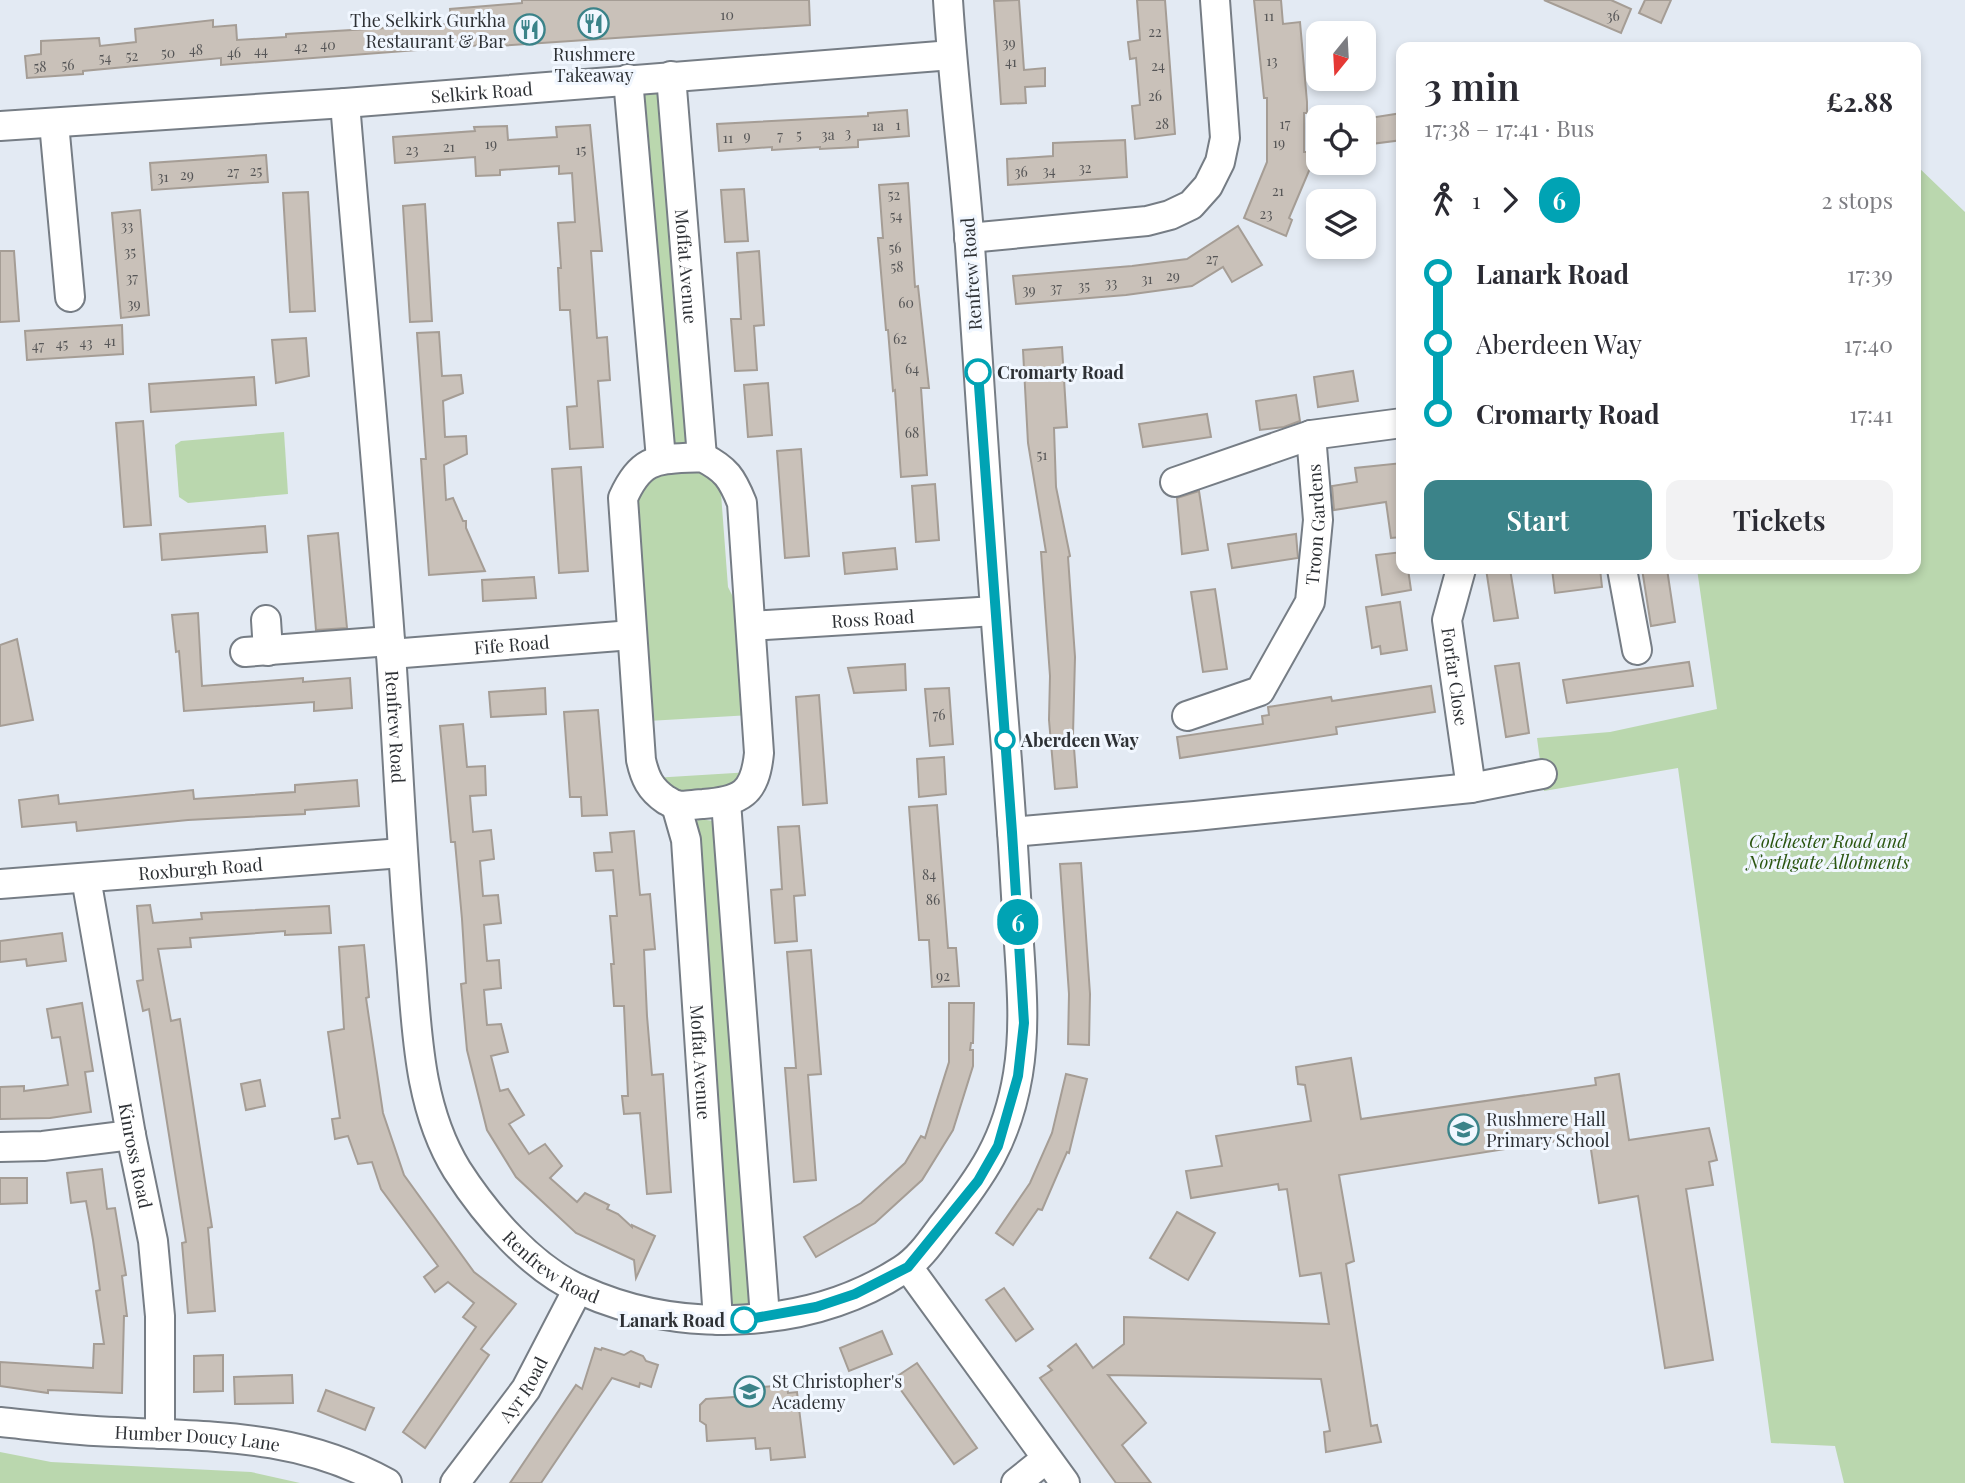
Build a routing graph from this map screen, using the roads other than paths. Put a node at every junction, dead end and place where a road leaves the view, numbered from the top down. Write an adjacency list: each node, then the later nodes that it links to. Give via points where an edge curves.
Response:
1 (948, 0): 3 (street, Renfrew Road)
2 (1214, 0): 9 (street, via 1225,138 1208,186 1191,205 1147,220)
3 (952, 55): 4 (street, Selkirk Road); 9 (street, Renfrew Road)
4 (671, 76): 5 (street, Selkirk Road); 13 (street, Moffat Avenue)
5 (628, 79): 6 (street, Selkirk Road); 14 (street)
6 (345, 103): 7 (street, Selkirk Road); 22 (street, Renfrew Road)
7 (54, 123): 8 (street, Selkirk Road); 10 (street)
8 (0, 126)
9 (970, 238): 18 (street, Renfrew Road)
10 (70, 297)
11 (1396, 424): 12 (street, Troon Gardens)
12 (1311, 435): 15 (street, Troon Gardens); 24 (street, Troon Gardens, via 1318,520 1310,602 1260,691)
13 (702, 457): 14 (street); 20 (street, via 733,480 742,503)
14 (661, 460): 21 (street, via 632,478 623,498)
15 (1175, 482)
16 (1460, 574): 26 (street, Forfar Close, via 1447,620)
17 (1623, 574): 23 (street)
18 (995, 611): 20 (street, Ross Road); 29 (street, Renfrew Road)
19 (266, 620): 22 (street, via 256,652)
20 (751, 626): 27 (street, via 757,771 747,790)
21 (632, 635): 22 (street, Fife Road); 28 (street, via 646,781)
22 (390, 648): 30 (street, Renfrew Road)
23 (1637, 650)
24 (1187, 716)
25 (1542, 774): 26 (street)
26 (1471, 788): 29 (street)
27 (726, 802): 28 (street); 37 (street)
28 (676, 805): 38 (street, Moffat Avenue, via 686,840)
29 (1012, 832): 35 (street, Renfrew Road, via 1024,1023 1018,1076 998,1146 978,1181)
30 (402, 853): 31 (street, Roxburgh Road); 36 (street, Renfrew Road, via 418,1042 429,1103 443,1142 459,1172 509,1237 547,1271)
31 (86, 878): 32 (street, Roxburgh Road); 33 (street, Kinross Road)
32 (0, 884)
33 (131, 1135): 34 (street); 40 (street, Kinross Road, via 153,1241 160,1316)
34 (0, 1147)
35 (908, 1267): 37 (street, Renfrew Road, via 855,1294); 41 (street)
36 (578, 1289): 38 (street, Renfrew Road, via 661,1315); 43 (street, Ayr Road, via 526,1388)
37 (765, 1317): 38 (street, Renfrew Road)
38 (719, 1320)
39 (0, 1422): 40 (street, Humber Doucy Lane)
40 (160, 1434): 42 (street, Humber Doucy Lane, via 229,1436 296,1446 360,1468)
41 (1046, 1459): 44 (street); 45 (street)
42 (387, 1483)
43 (455, 1483)
44 (1016, 1483)
45 (1065, 1483)

